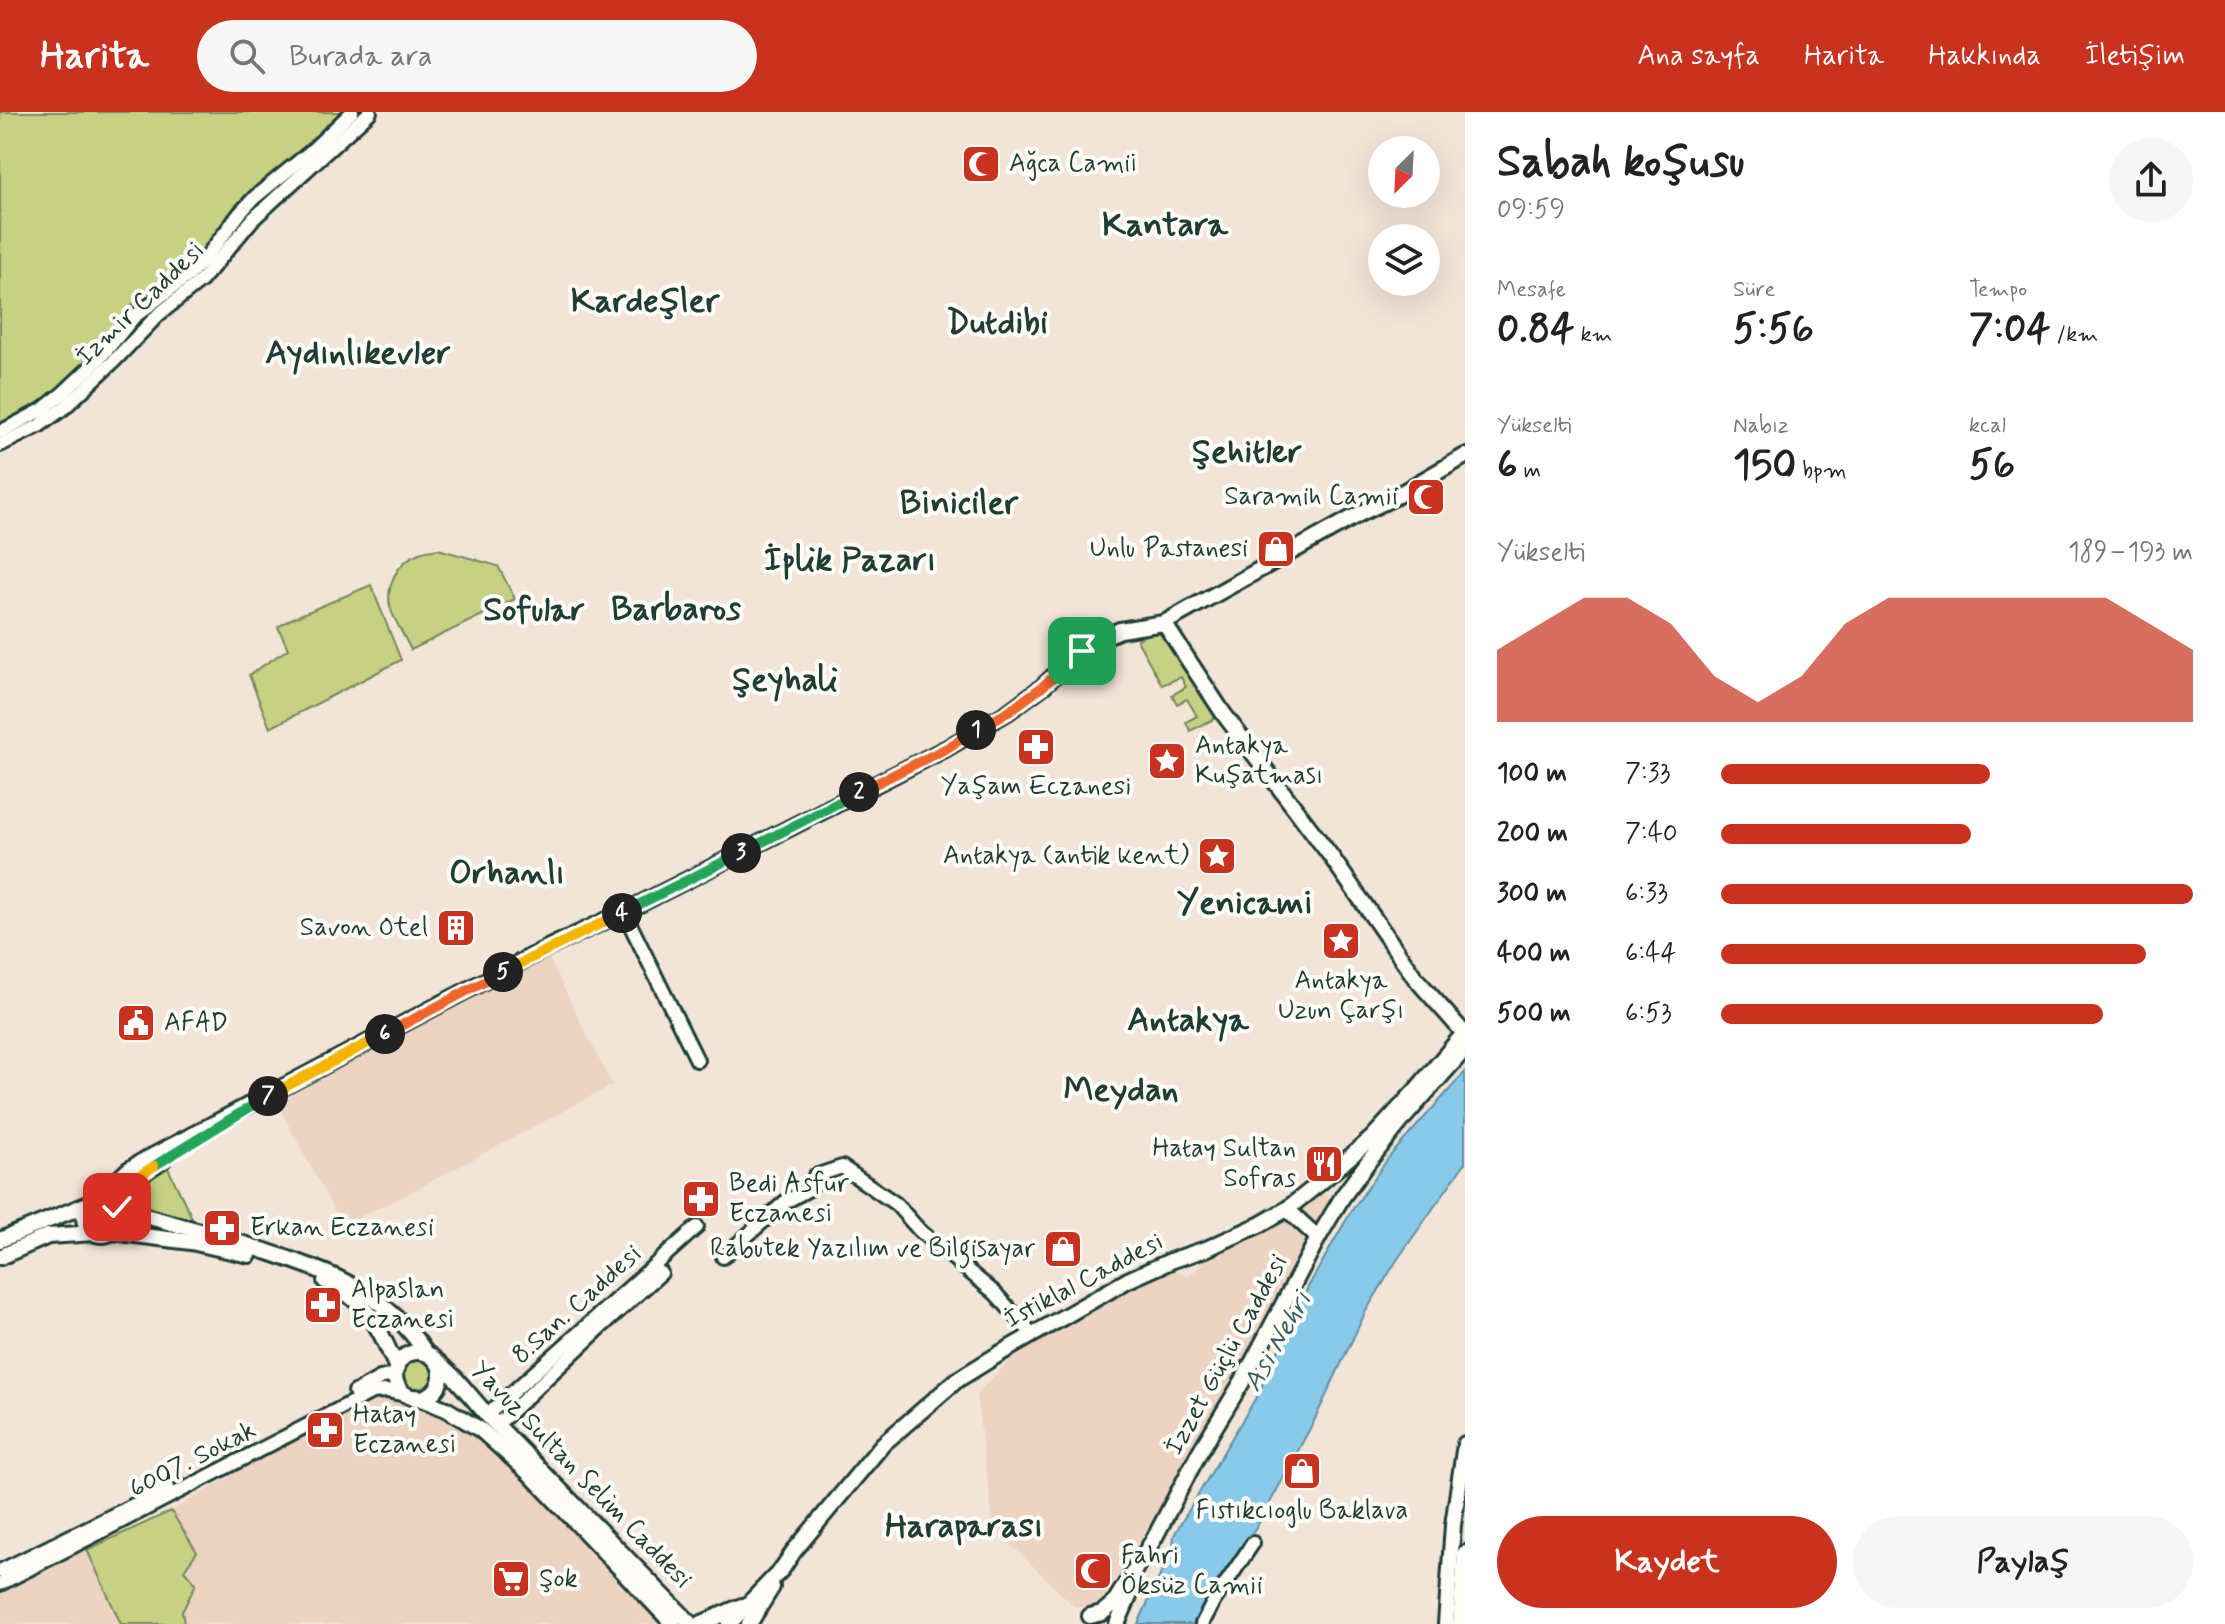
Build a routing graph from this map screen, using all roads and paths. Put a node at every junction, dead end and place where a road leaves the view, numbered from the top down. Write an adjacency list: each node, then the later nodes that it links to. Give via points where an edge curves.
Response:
1 (352, 112): 3 (street, İzmir Caddesi, via 255,197 204,260 134,317 62,394)
2 (370, 112): 4 (street, İzmir Caddesi, via 261,211 202,280 158,315 72,400 39,426)
3 (0, 432)
4 (0, 445)
5 (1465, 456): 6 (main road)
6 (1164, 623): 7 (main road, via 1099,639 1008,712 947,748); 8 (main road, via 1416,979)
7 (624, 912): 10 (street); 11 (main road)
8 (1464, 1032): 14 (main road, İstiklal Caddesi, via 1373,1137)
9 (1465, 1049): 18 (main road, İzzet Güçlü Caddesi, via 1368,1162)
10 (697, 1060)
11 (266, 1097): 12 (main road, via 141,1162); 13 (main road, via 136,1178)
12 (93, 1202): 13 (main road, via 108,1200); 17 (main road, via 85,1220); 19 (main road)
13 (118, 1208): 16 (main road, via 119,1224); 24 (main road, Yavuz Sultan Selim Caddesi, via 204,1231 350,1283 385,1307)
14 (1287, 1209): 18 (main road); 23 (main road, İstiklal Caddesi, via 1145,1272)
15 (697, 1227): 27 (street, 8.San. Caddesi)
16 (112, 1232): 17 (main road); 25 (main road, via 228,1250 328,1282 352,1296 373,1318)
17 (95, 1233): 20 (main road, via 48,1236)
18 (1318, 1238): 29 (main road, İzzet Güçlü Caddesi)
19 (0, 1240)
20 (0, 1257)
21 (723, 1257): 23 (street, via 785,1202 811,1188 815,1176 842,1167 896,1204 920,1231 995,1293)
22 (661, 1273): 27 (street, 8.San. Caddesi)
23 (1033, 1335): 32 (main road, İstiklal Caddesi, via 957,1380 883,1444)
24 (431, 1357): 25 (main road, via 408,1354); 26 (main road, Yavuz Sultan Selim Caddesi, via 442,1375 436,1389); 27 (main road, Yavuz Sultan Selim Caddesi)
25 (396, 1371): 26 (main road, via 400,1388); 33 (street, 6007. Sokak)
26 (413, 1397): 34 (street, 6007. Sokak, via 372,1392); 37 (main road, Yavuz Sultan Selim Caddesi, via 481,1430)
27 (492, 1420): 38 (main road, Yavuz Sultan Selim Caddesi)
28 (1465, 1444): 45 (main road)
29 (1155, 1537): 36 (main road, İzzet Güçlü Caddesi, via 1114,1603); 43 (main road, İzzet Güçlü Caddesi)
30 (1253, 1543): 44 (street)
31 (1465, 1553): 46 (main road)
32 (782, 1569): 35 (main road, İstiklal Caddesi); 41 (main road, İstiklal Caddesi)
33 (0, 1571)
34 (0, 1584)
35 (752, 1598): 39 (main road, İstiklal Caddesi); 40 (main road, İstiklal Caddesi)
36 (1085, 1620): 42 (main road, İzzet Güçlü Caddesi, via 1100,1617)
37 (673, 1624)
38 (691, 1624)
39 (700, 1624)
40 (729, 1624)
41 (749, 1624)
42 (1108, 1624)
43 (1117, 1624)
44 (1202, 1624)
45 (1446, 1624)
46 (1460, 1624)

